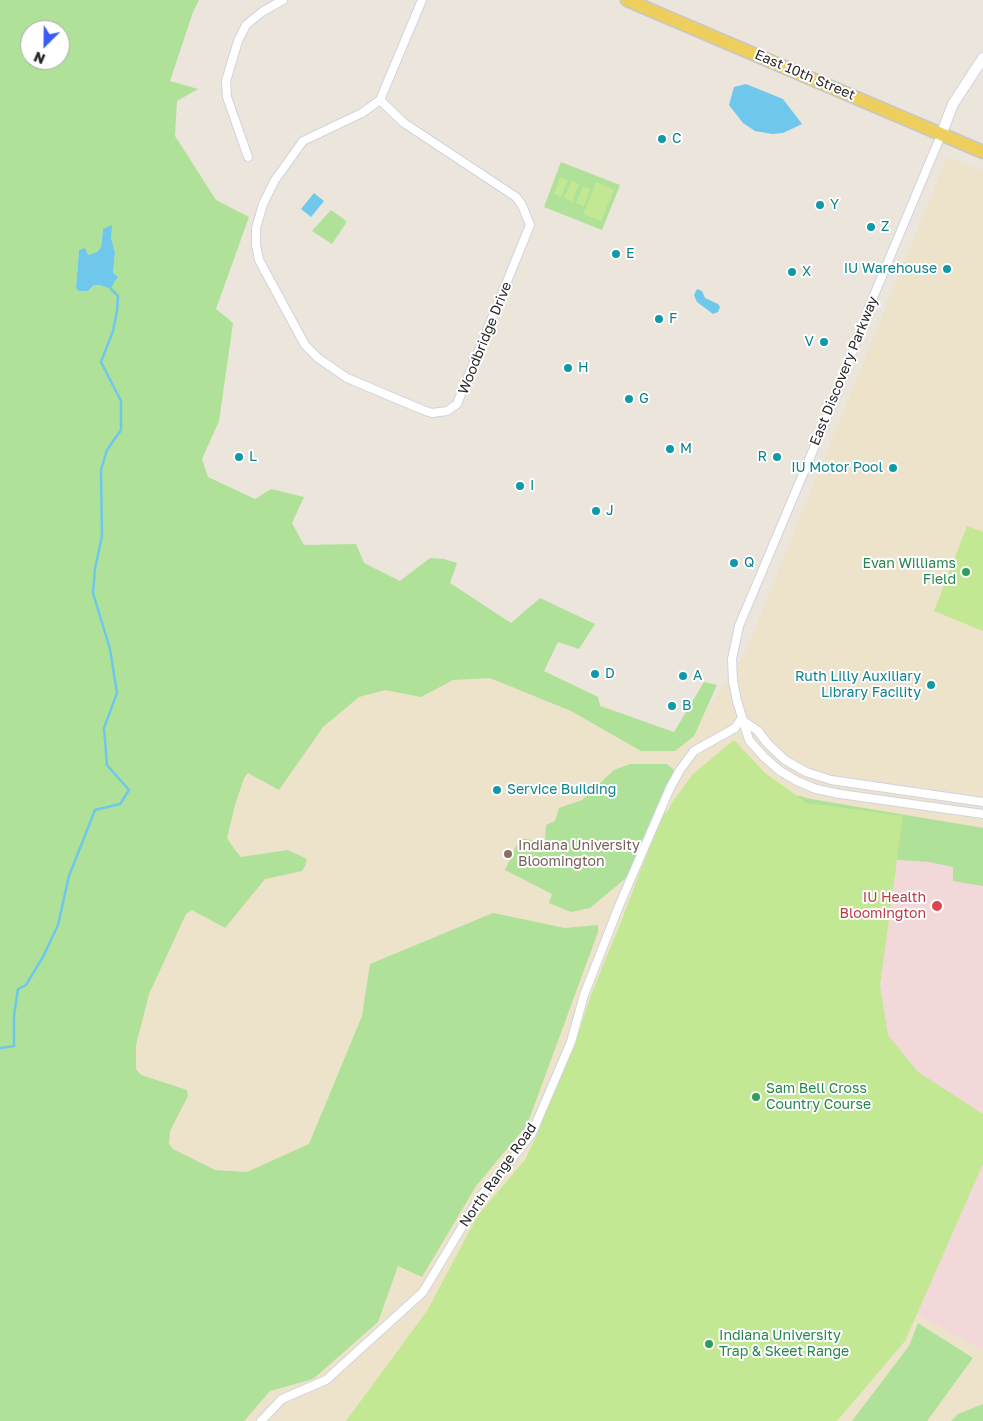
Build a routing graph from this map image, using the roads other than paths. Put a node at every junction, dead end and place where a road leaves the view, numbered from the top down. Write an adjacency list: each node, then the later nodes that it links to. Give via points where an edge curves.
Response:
1 (283, 0): 8 (street, via 246,25 226,81 227,97)
2 (422, 0): 5 (street)
3 (627, 0): 6 (main road, East 10th Street)
4 (983, 58): 6 (street, via 953,104)
5 (380, 100): 5 (street, Woodbridge Drive, via 362,113 303,141 275,180 263,204 256,228 259,260 305,345 318,358 348,378 423,410 447,412 457,404 530,226 516,197 404,123)
6 (941, 135): 7 (main road, East 10th Street); 9 (street, East Discovery Parkway, via 739,626 732,659 733,681)
7 (983, 152)
8 (248, 157)
9 (744, 720): 10 (street, via 785,760 806,772 831,780); 11 (street, East Discovery Parkway, via 749,740 764,757 780,771 816,789); 12 (street, North Range Road, via 694,751 680,770 619,906 584,995 571,1042 532,1133 480,1197 423,1292 326,1380 282,1399)
10 (983, 802)
11 (983, 814)
12 (261, 1421)

